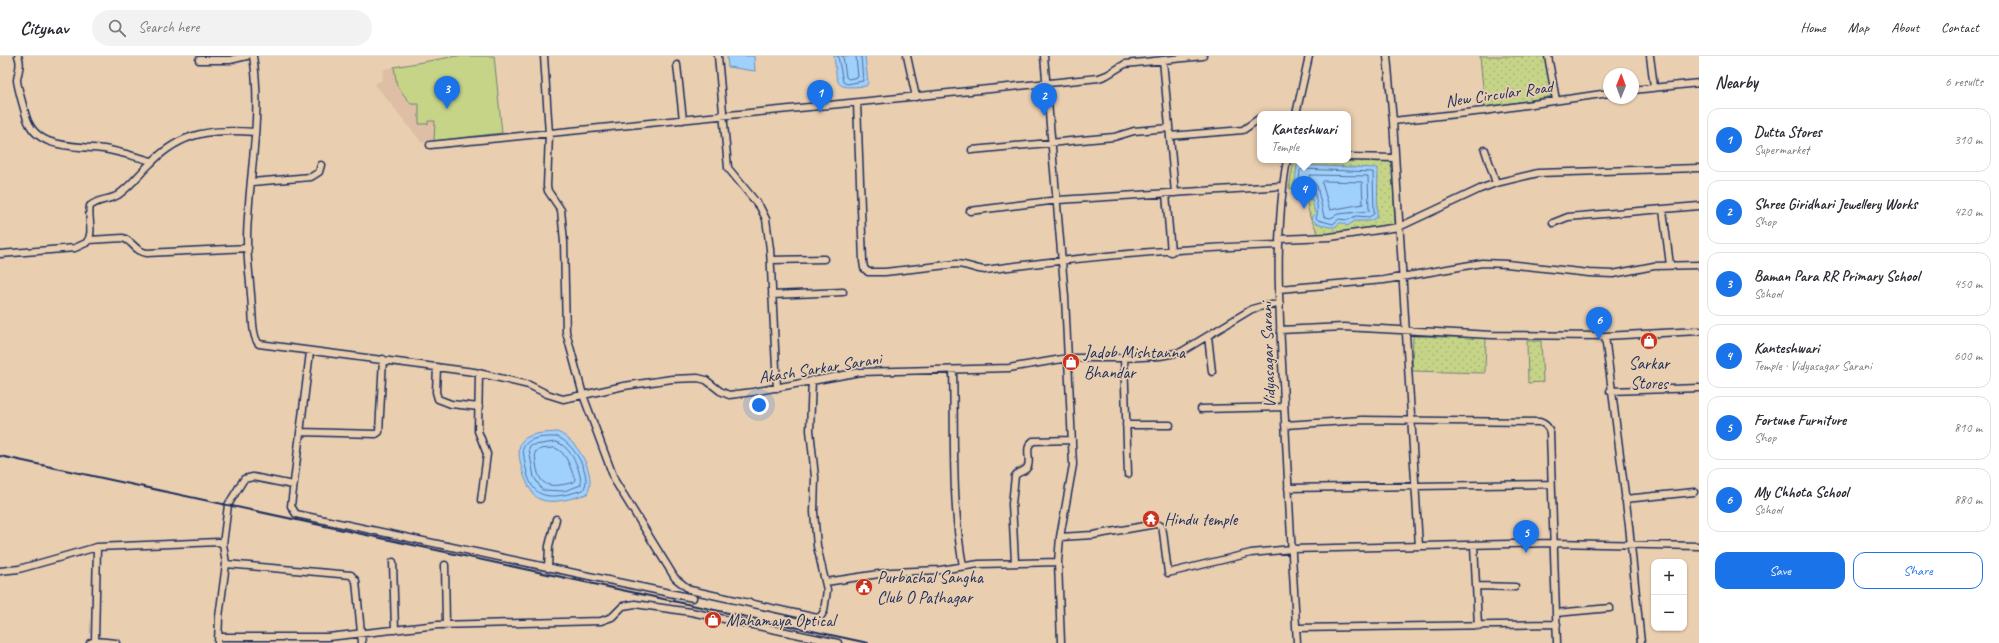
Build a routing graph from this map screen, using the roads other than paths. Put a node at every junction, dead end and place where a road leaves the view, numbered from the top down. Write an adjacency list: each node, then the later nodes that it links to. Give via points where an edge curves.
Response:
1 (18, 56): 40 (street, via 20,64 17,80 25,113 38,136 62,145 106,150)
2 (248, 56): 14 (street, via 230,60)
3 (253, 56): 31 (street, via 256,83)
4 (544, 56): 32 (street)
5 (718, 56): 26 (street)
6 (908, 56): 22 (street)
7 (1044, 56): 17 (street)
8 (1204, 56): 15 (street)
9 (1309, 56): 25 (street)
10 (1387, 56): 29 (street)
11 (1548, 56): 23 (street)
12 (1650, 56): 19 (street)
13 (1154, 58): 15 (street); 17 (street, via 1125,64 1099,78)
14 (199, 60)
15 (1163, 60): 30 (street)
16 (677, 65): 27 (street)
17 (1047, 83): 22 (street); 34 (street)
18 (1699, 83): 19 (street)
19 (1654, 88): 20 (street)
20 (1639, 89)
21 (1603, 94): 23 (street, New Circular Road)
22 (916, 97): 24 (street)
23 (1556, 100): 29 (street, New Circular Road)
24 (857, 103): 26 (street); 62 (street, via 863,261 868,272 872,274 956,264 985,270)
25 (1297, 111)
26 (722, 116): 27 (street); 61 (street, via 728,168 764,214)
27 (683, 120): 32 (street)
28 (1257, 120): 33 (street, via 1243,130)
29 (1393, 121): 39 (street)
30 (1169, 128): 33 (street); 34 (street)
31 (255, 132): 40 (street, via 224,130 193,135 169,146); 44 (street)
32 (548, 132): 35 (street); 87 (street, via 547,186 561,210 564,242 566,332)
33 (1170, 136): 47 (street)
34 (1053, 143): 36 (street); 49 (street)
35 (430, 145)
36 (972, 150)
37 (1485, 150): 46 (street)
38 (1351, 157): 39 (street)
39 (1395, 158): 54 (street)
40 (152, 161): 55 (street, via 119,194 90,206)
41 (1286, 163): 45 (street, Vidyasagar Sarani)
42 (321, 165): 44 (street, via 319,172 311,177)
43 (1699, 168): 46 (street, via 1538,173)
44 (252, 182): 57 (street)
45 (1283, 183): 47 (street); 56 (street, Vidyasagar Sarani)
46 (1496, 183): 54 (street)
47 (1175, 193): 48 (street)
48 (1166, 194): 49 (street); 58 (street)
49 (1058, 200): 52 (street); 62 (street)
50 (1699, 206): 51 (street)
51 (1663, 210): 53 (street, via 1568,217); 64 (street)
52 (970, 211)
53 (1553, 223)
54 (1399, 227): 56 (street); 65 (street)
55 (89, 240): 57 (street, via 123,238 136,250 147,253); 59 (street, via 74,248)
56 (1279, 242): 58 (street); 66 (street, Vidyasagar Sarani)
57 (248, 248): 75 (street, Akash Sarkar Sarani, via 256,342 263,346)
58 (1171, 252): 62 (street)
59 (0, 254)
60 (824, 259): 61 (street)
61 (771, 260): 68 (street)
62 (1062, 260): 76 (street)
63 (1699, 265): 64 (street)
64 (1670, 266): 65 (street, via 1654,266 1613,274 1493,263)
65 (1401, 277): 66 (street); 71 (street)
66 (1279, 289): 69 (street, Vidyasagar Sarani)
67 (843, 292): 68 (street)
68 (772, 295): 84 (street)
69 (1280, 304): 70 (street, Vidyasagar Sarani); 73 (street, Akash Sarkar Sarani, via 1252,309)
70 (1280, 330): 71 (street, via 1344,327); 89 (street, Vidyasagar Sarani)
71 (1405, 331): 74 (street); 91 (street)
72 (1699, 331): 74 (street)
73 (1208, 336): 77 (street, Akash Sarkar Sarani, via 1181,352); 81 (street)
74 (1605, 336): 86 (street)
75 (310, 352): 78 (street, Akash Sarkar Sarani); 95 (street)
76 (1068, 358): 77 (street, Akash Sarkar Sarani); 80 (street, Akash Sarkar Sarani, via 1009,368); 96 (street)
77 (1124, 358): 93 (street)
78 (383, 359): 79 (street, Akash Sarkar Sarani); 95 (street, via 379,432)
79 (437, 367): 82 (street, Akash Sarkar Sarani); 88 (street, via 438,399 451,404)
80 (953, 370): 83 (street, Akash Sarkar Sarani, via 860,372); 120 (street, via 954,490)
81 (1212, 372)
82 (479, 374): 87 (street, Akash Sarkar Sarani, via 529,385 557,398); 88 (street)
83 (812, 380): 84 (street, Akash Sarkar Sarani); 123 (street, via 810,430 815,477 814,512 817,546)
84 (777, 388): 87 (street, Akash Sarkar Sarani, via 729,395 706,380 687,378 624,386)
85 (1699, 388): 86 (street)
86 (1610, 391): 103 (street)
87 (583, 395): 126 (street, via 615,481 675,578 683,586)
88 (479, 407): 104 (street, via 478,431 487,454)
89 (1284, 407): 90 (street); 94 (street, Vidyasagar Sarani)
90 (1201, 410)
91 (1410, 420): 94 (street); 98 (street, via 1545,424 1549,430); 100 (street)
92 (1170, 424): 93 (street)
93 (1126, 425): 97 (street)
94 (1285, 425): 101 (street, Vidyasagar Sarani)
95 (300, 432): 99 (street)
96 (1072, 440): 106 (street, via 1073,473); 116 (street, via 1033,441 1028,447 1028,466 1015,476 1012,504)
97 (1128, 474)
98 (1551, 484): 100 (street); 107 (street)
99 (293, 485): 108 (street, via 252,477 244,478 228,505); 121 (street, via 291,506 296,514)
100 (1415, 485): 101 (street); 111 (street)
101 (1288, 488): 114 (street, Vidyasagar Sarani)
102 (1694, 492): 103 (street)
103 (1625, 499): 109 (street)
104 (481, 500)
105 (556, 519): 121 (street, via 549,546)
106 (1060, 537): 114 (street, via 1093,535 1156,524 1161,526 1163,532 1168,573 1251,553); 117 (street)
107 (1553, 543): 109 (street); 110 (street); 130 (street)
108 (223, 544): 113 (street, via 215,542); 118 (street)
109 (1631, 544): 112 (street); 145 (street)
110 (1474, 545): 111 (street); 124 (street)
111 (1419, 546): 114 (street)
112 (1699, 546)
113 (97, 547): 122 (street, via 19,569); 138 (street)
114 (1292, 549): 134 (street, Vidyasagar Sarani)
115 (393, 562): 135 (street)
116 (1015, 562): 117 (street); 120 (street)
117 (1058, 562): 142 (street)
118 (226, 564): 136 (street, via 351,575 356,581); 137 (street)
119 (445, 566): 132 (street)
120 (962, 566): 123 (street, via 940,570 884,573)
121 (548, 568): 127 (street)
122 (0, 571)
123 (826, 582): 126 (street, via 824,611 817,618)
124 (1476, 586): 125 (street); 133 (street)
125 (1515, 587)
126 (694, 591): 127 (street)
127 (693, 598): 129 (street)
128 (1610, 608): 130 (street)
129 (692, 612): 132 (street, via 631,604 620,608 609,619 601,621); 141 (street)
130 (1556, 613): 131 (street)
131 (1557, 624): 133 (street); 144 (street)
132 (446, 625): 135 (street)
133 (1478, 626): 134 (street)
134 (1296, 628): 143 (street, Vidyasagar Sarani)
135 (395, 630): 136 (street)
136 (362, 634): 137 (street); 140 (street)
137 (218, 640)
138 (93, 642): 139 (street)
139 (116, 643)
140 (362, 643)
141 (838, 643)
142 (1060, 643)
143 (1297, 643)
144 (1557, 643)
145 (1641, 643)

